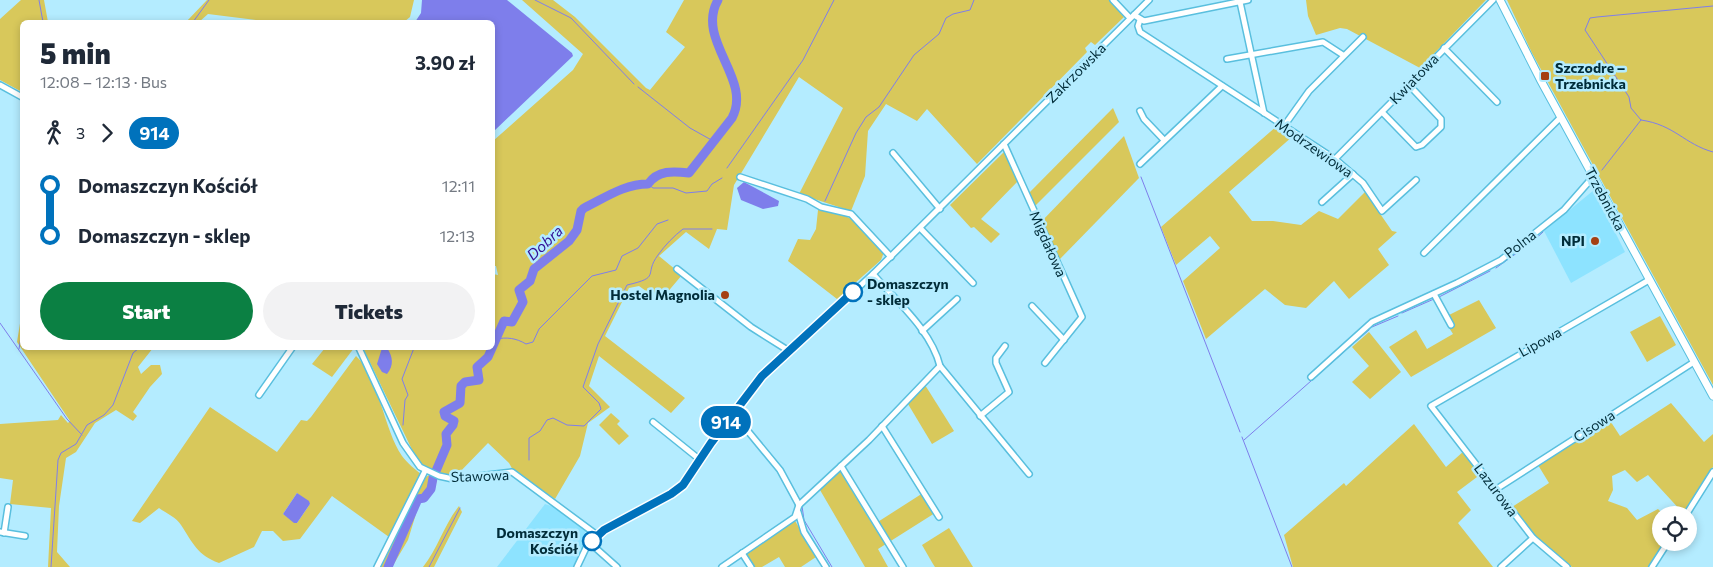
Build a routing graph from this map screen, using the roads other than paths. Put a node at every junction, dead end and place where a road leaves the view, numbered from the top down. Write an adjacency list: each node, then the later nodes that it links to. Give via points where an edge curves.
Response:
1 (1113, 0): 7 (street)
2 (1149, 0): 7 (street, Zakrzowska)
3 (1248, 0): 6 (street)
4 (1493, 0): 10 (street, Kwiatowa)
5 (1500, 0): 22 (street, Trzebnicka)
6 (1240, 2): 8 (street); 11 (street)
7 (1132, 16): 8 (street); 25 (street, Zakrzowska)
8 (1140, 20): 16 (street, Modrzewiowa, via 1140,32)
9 (1362, 37): 12 (street)
10 (1444, 48): 15 (street, Kwiatowa); 18 (street)
11 (1252, 55): 12 (street, via 1323,42); 13 (street); 21 (street)
12 (1344, 56): 23 (street, via 1309,91)
13 (1227, 59)
14 (0, 85): 17 (street)
15 (1409, 85): 20 (street, Kwiatowa); 20 (street, via 1441,118 1441,127 1422,146 1416,147)
16 (1222, 86): 21 (street, Modrzewiowa); 24 (street)
17 (20, 96)
18 (1497, 102)
19 (1140, 111): 24 (street)
20 (1382, 112): 27 (street, Kwiatowa)
21 (1264, 113): 23 (street, Modrzewiowa)
22 (1561, 117): 31 (street, Trzebnicka); 36 (street)
23 (1284, 126): 27 (street, Modrzewiowa)
24 (1164, 140): 28 (street)
25 (1003, 145): 34 (street, Zakrzowska); 47 (street, Migdałowa, via 1082,317)
26 (893, 153): 34 (street)
27 (1335, 159): 29 (street, Modrzewiowa)
28 (1140, 164)
29 (1352, 174): 32 (street, Modrzewiowa, via 1382,212); 33 (street)
30 (740, 177): 37 (street, via 807,199 821,207 851,214)
31 (1593, 177): 40 (street, Trzebnicka); 42 (street, Polna, via 1564,210 1508,254)
32 (1416, 180)
33 (1322, 202)
34 (940, 209): 35 (street, Zakrzowska)
35 (920, 228): 37 (street, Zakrzowska); 41 (street)
36 (1424, 253)
37 (890, 257): 39 (street, Zakrzowska)
38 (677, 268): 51 (street, via 751,327)
39 (873, 274): 46 (street); 51 (street, Zakrzowska)
40 (1649, 280): 52 (street, Trzebnicka); 58 (street, Lipowa)
41 (973, 283)
42 (1434, 294): 45 (street); 55 (street, Polna, via 1372,322)
43 (957, 299): 46 (street)
44 (1032, 306): 47 (street)
45 (1451, 325)
46 (922, 331): 54 (street, via 935,350)
47 (1064, 340): 53 (street, Migdałowa)
48 (1005, 346): 60 (street, via 996,363 1009,392)
49 (291, 350): 56 (street)
50 (359, 350): 65 (street, Stawowa, via 403,443)
51 (789, 350): 59 (street, Zakrzowska, via 762,376)
52 (1694, 362): 57 (street, Trzebnicka); 68 (street, Cisowa)
53 (1044, 363)
54 (940, 366): 60 (street); 62 (street)
55 (1311, 376)
56 (259, 395)
57 (1713, 396)
58 (1431, 406): 68 (street, Lazurowa)
59 (733, 413): 63 (street, Zakrzowska); 69 (street, via 780,470)
60 (980, 416): 67 (street)
61 (653, 422): 63 (street)
62 (882, 426): 64 (street); 73 (street)
63 (699, 459): 75 (street, Zakrzowska, via 677,490)
64 (841, 466): 69 (street); 87 (street)
65 (425, 471): 75 (street, Stawowa, via 453,479 512,472); 81 (street)
66 (1713, 472): 70 (street)
67 (1029, 474)
68 (1495, 490): 77 (street, Lazurowa)
69 (800, 505): 72 (street)
70 (1692, 506)
71 (8, 507): 74 (street)
72 (798, 512): 80 (street); 86 (street, via 804,532)
73 (939, 517)
74 (2, 533): 76 (street)
75 (597, 535): 78 (street, Zakrzowska)
76 (25, 536)
77 (1533, 538): 88 (street); 89 (street, Lazurowa)
78 (590, 543): 82 (street, Zakrzowska); 83 (street)
79 (1662, 551): 90 (street)
80 (742, 553): 84 (street); 85 (street)
81 (377, 567)
82 (577, 567)
83 (617, 567)
84 (722, 567)
85 (750, 567)
86 (826, 567)
87 (903, 567)
88 (1501, 567)
89 (1567, 567)
90 (1652, 567)

